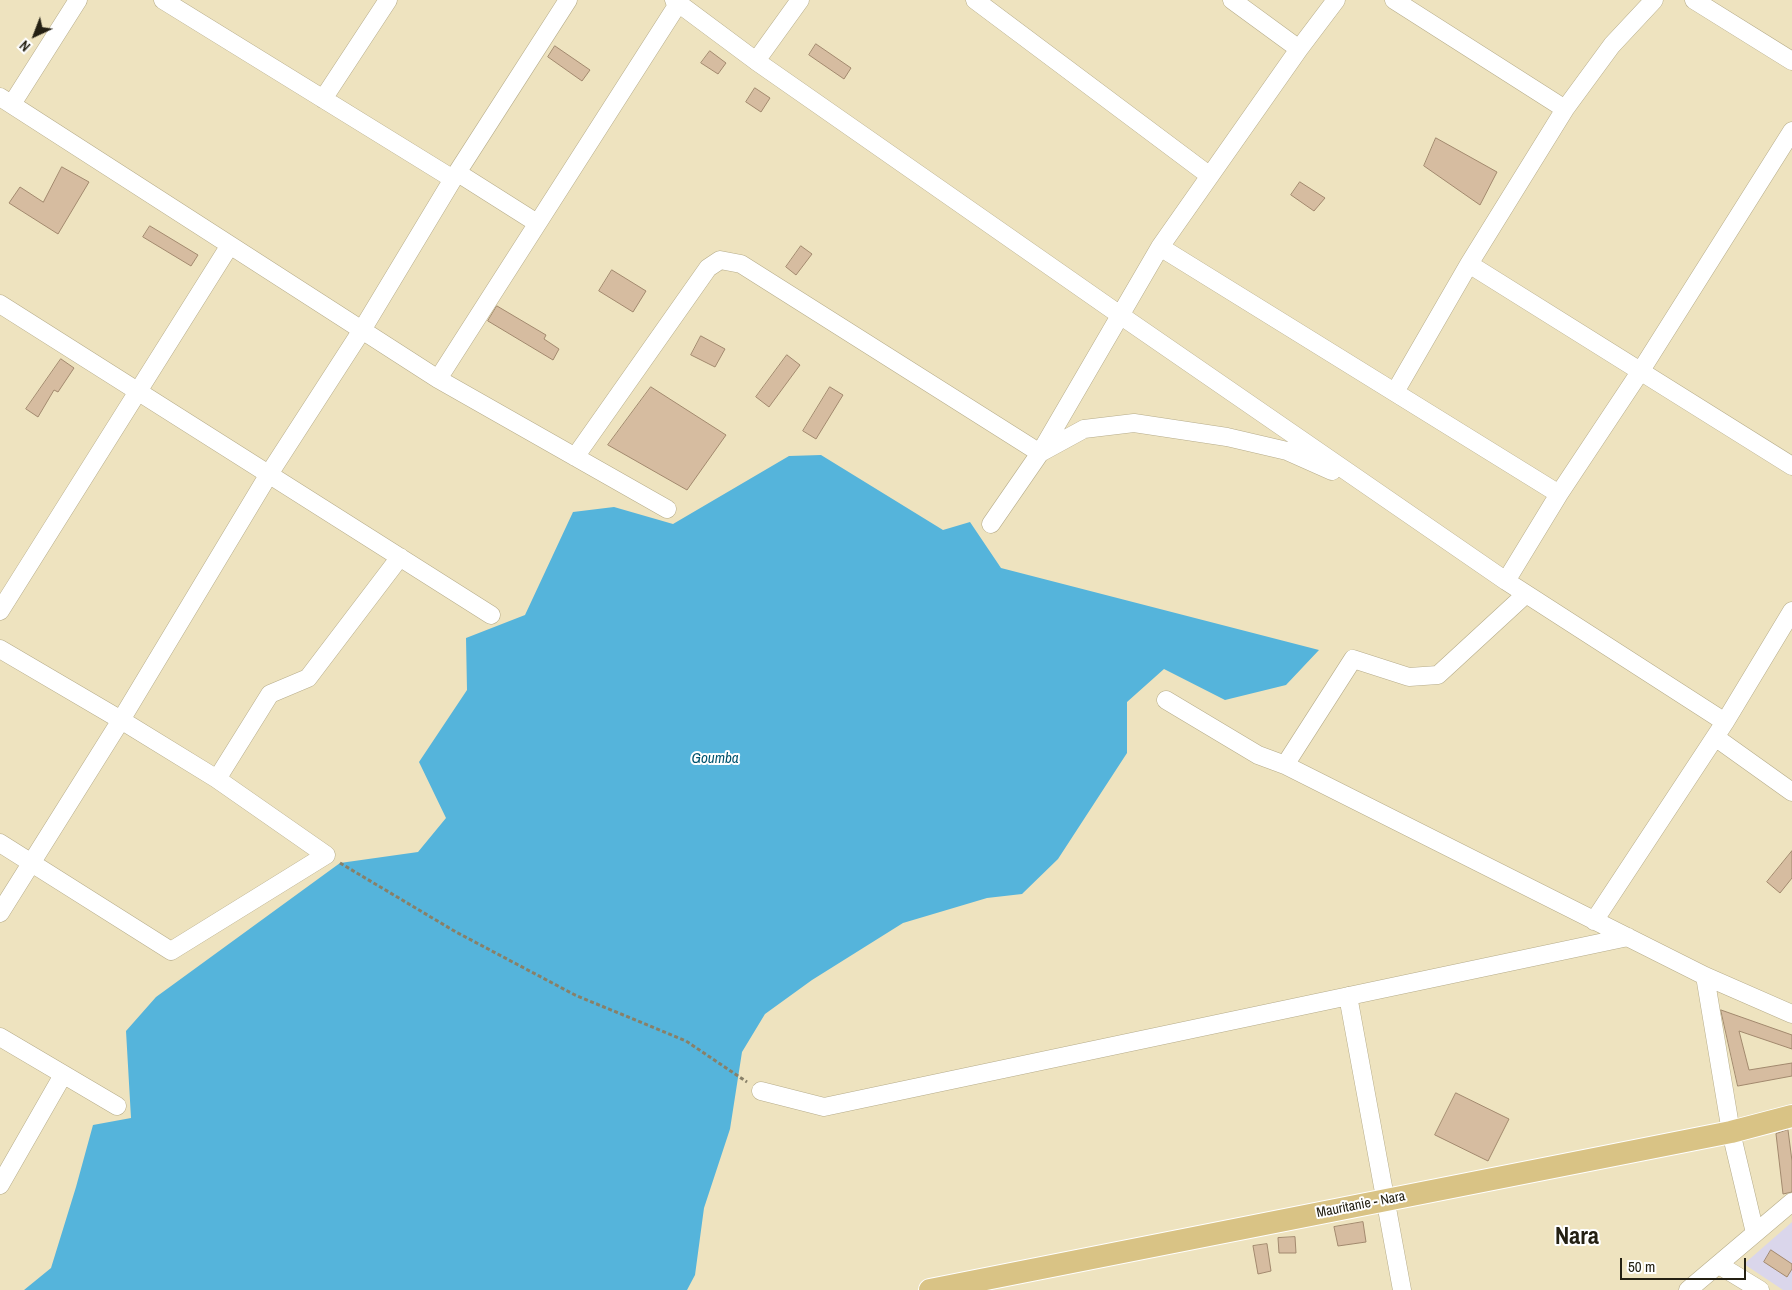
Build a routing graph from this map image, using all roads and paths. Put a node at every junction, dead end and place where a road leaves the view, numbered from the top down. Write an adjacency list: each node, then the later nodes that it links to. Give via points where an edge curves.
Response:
1 (78, 0): 17 (street)
2 (163, 0): 16 (street)
3 (388, 0): 16 (street)
4 (568, 0): 20 (street)
5 (800, 0): 14 (street)
6 (975, 0): 21 (street)
7 (1232, 0): 13 (street)
8 (1336, 0): 13 (street)
9 (1394, 0): 18 (street)
10 (1654, 0): 18 (street, via 1612,45)
11 (1694, 0): 15 (street)
12 (676, 2): 14 (street); 22 (street)
13 (1300, 49): 21 (street)
14 (756, 61): 27 (street)
15 (1792, 61)
16 (323, 99): 20 (street)
17 (6, 100): 23 (street)
18 (1565, 108): 25 (street)
19 (1792, 131): 29 (street)
20 (455, 176): 22 (street); 28 (street)
21 (1210, 176): 24 (street)
22 (537, 223): 30 (street)
23 (230, 245): 28 (street); 31 (street)
24 (1160, 247): 27 (street); 32 (street)
25 (1469, 264): 29 (street); 32 (street)
26 (0, 304): 31 (street)
27 (1120, 315): 33 (street); 37 (street)
28 (362, 330): 30 (street); 36 (street)
29 (1640, 372): 35 (street); 38 (street)
30 (438, 379): 34 (street)
31 (138, 392): 36 (street); 44 (street)
32 (1395, 392): 38 (street)
33 (1040, 453): 34 (street, via 741,264 720,260 708,268); 37 (street, via 1084,429 1134,423 1227,437 1287,451); 40 (street)
34 (574, 457): 39 (street)
35 (1792, 466)
36 (269, 474): 41 (street); 49 (street)
37 (1377, 492): 42 (street)
38 (1559, 494): 42 (street)
39 (667, 509)
40 (991, 524)
41 (400, 557): 46 (street); 53 (street, via 308,678 270,694)
42 (1506, 581): 43 (street)
43 (1526, 594): 50 (street); 52 (street, via 1438,675 1409,677 1353,659)
44 (0, 611)
45 (1792, 611): 50 (street)
46 (491, 614)
47 (0, 649): 49 (street)
48 (1166, 700): 52 (street, via 1258,754)
49 (121, 720): 53 (street); 57 (street)
50 (1725, 722): 51 (street)
51 (1715, 737): 54 (street); 59 (street)
52 (1285, 765): 59 (street)
53 (217, 779): 56 (street)
54 (1792, 792)
55 (0, 844): 57 (street)
56 (326, 855): 57 (street, via 172,951); 66 (path, via 456,932 575,995 686,1041)
57 (31, 863): 58 (street)
58 (0, 913)
59 (1594, 920): 60 (street)
60 (1628, 937): 61 (street); 62 (street)
61 (1705, 976): 63 (street); 69 (street)
62 (1348, 996): 66 (street, via 824,1107); 71 (street)
63 (1792, 1014)
64 (0, 1037): 65 (street)
65 (63, 1075): 67 (street); 70 (street)
66 (761, 1091)
67 (117, 1106)
68 (1792, 1116): 69 (main road, Mauritanie - Nara)
69 (1730, 1132): 71 (main road, Mauritanie - Nara); 73 (street)
70 (0, 1185)
71 (1386, 1200): 75 (main road, Mauritanie - Nara); 76 (street)
72 (1792, 1202): 73 (street)
73 (1755, 1233): 74 (street)
74 (1719, 1265): 77 (street); 78 (street)
75 (930, 1290)
76 (1402, 1290)
77 (1688, 1290)
78 (1760, 1290)

